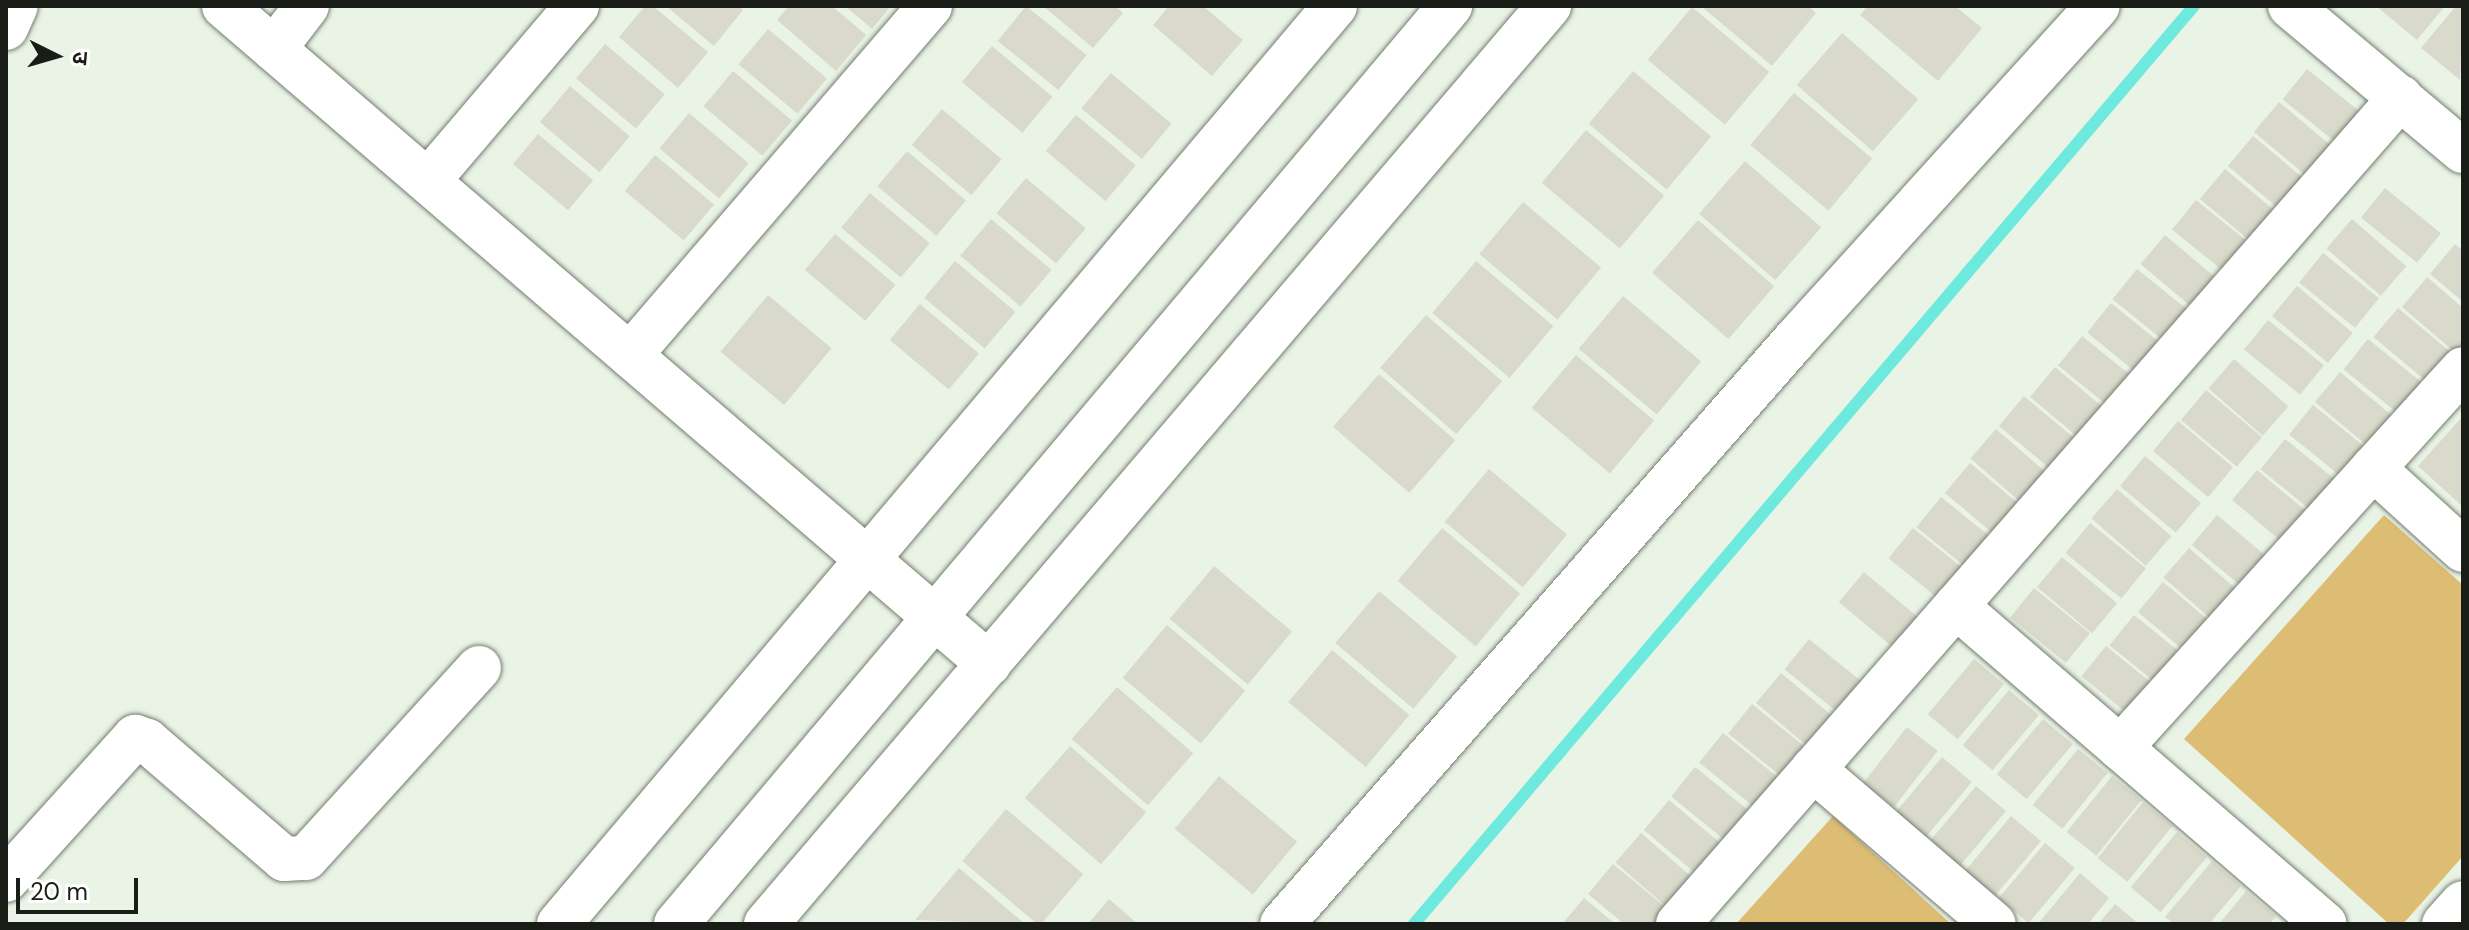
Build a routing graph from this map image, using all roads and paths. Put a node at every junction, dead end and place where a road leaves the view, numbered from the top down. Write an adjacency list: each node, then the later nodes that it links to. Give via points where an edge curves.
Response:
1 (16, 6): 11 (street)
2 (224, 6): 12 (street)
3 (307, 6): 12 (street)
4 (577, 6): 15 (street)
5 (930, 6): 16 (street)
6 (1335, 6): 20 (street)
7 (1450, 6): 22 (street)
8 (1549, 6): 23 (street)
9 (2098, 6): 32 (street, via 1784,353)
10 (2290, 6): 13 (street)
11 (6, 28)
12 (274, 49): 15 (street)
13 (2401, 97): 14 (street); 21 (street)
14 (2463, 151)
15 (428, 181): 16 (street)
16 (630, 355): 20 (street)
17 (2463, 369): 18 (street)
18 (2373, 468): 19 (street); 25 (street)
19 (2463, 550)
20 (867, 559): 22 (street); 29 (street)
21 (1956, 606): 25 (street); 26 (street)
22 (936, 618): 23 (street); 30 (street)
23 (989, 664): 31 (street)
24 (479, 668): 27 (street, via 306,858 284,859 147,741 135,737)
25 (2120, 748): 35 (street)
26 (1813, 769): 33 (street); 34 (street)
27 (6, 880)
28 (2463, 903): 36 (street)
29 (559, 924)
30 (677, 924)
31 (766, 924)
32 (1282, 924)
33 (1678, 924)
34 (1994, 924)
35 (2325, 924)
36 (2444, 924)

